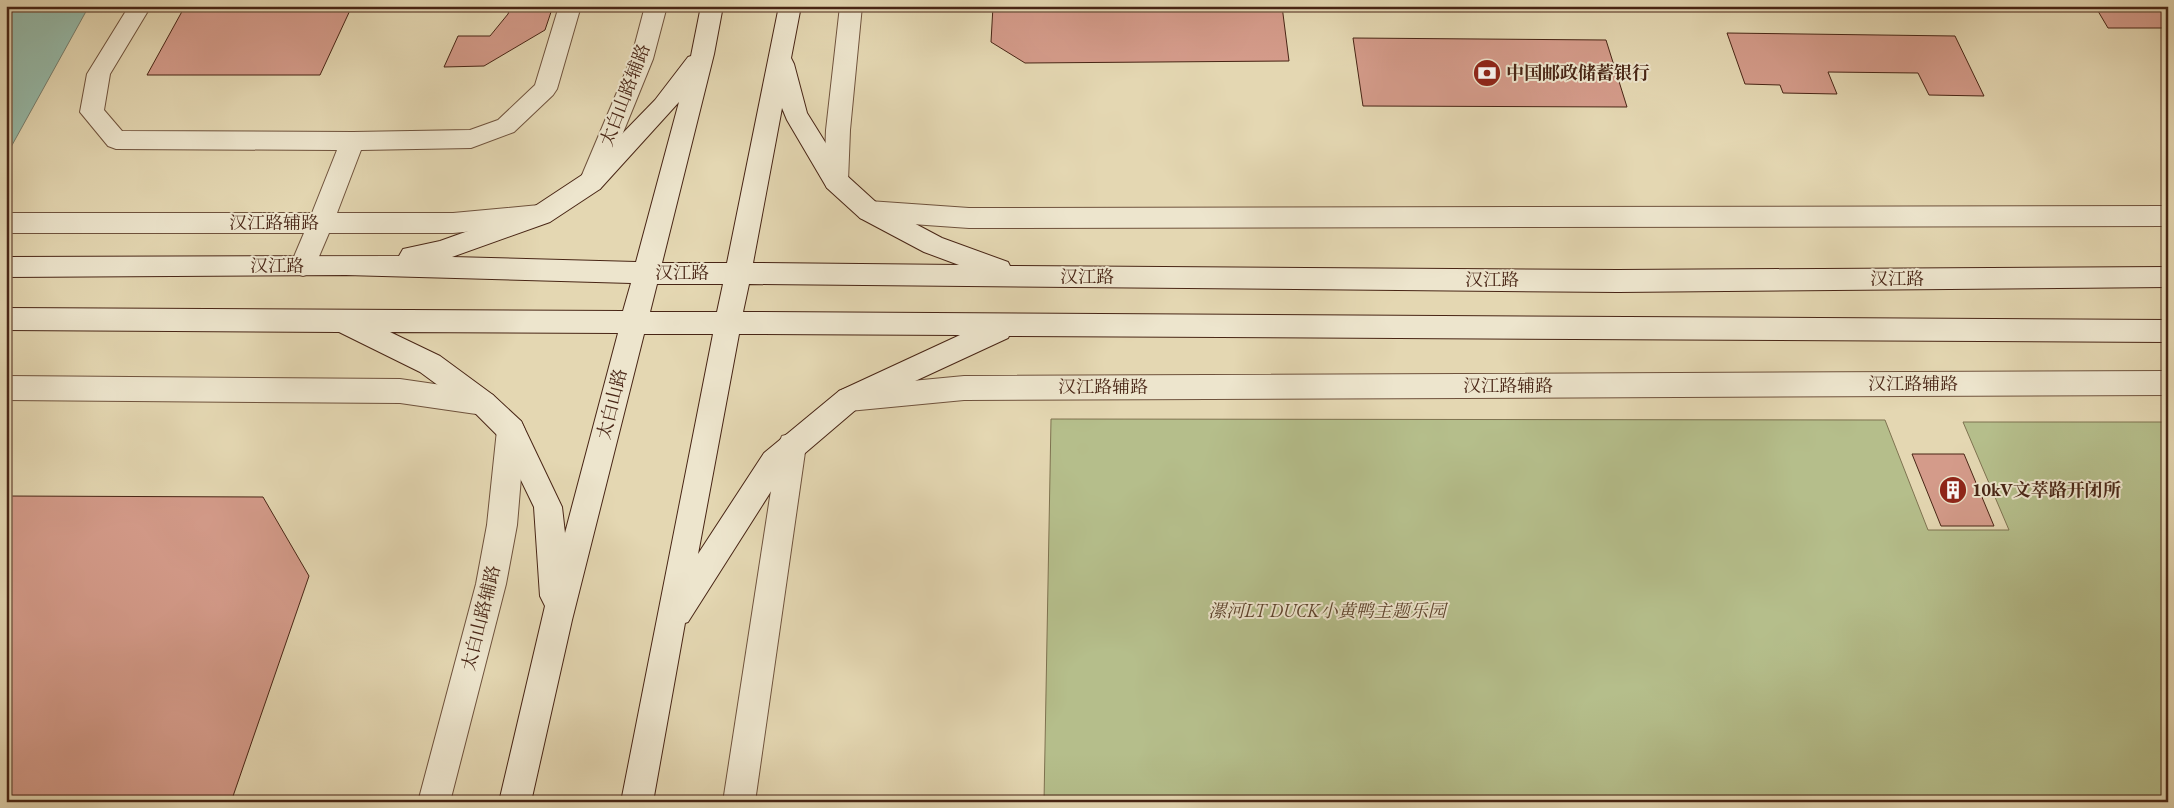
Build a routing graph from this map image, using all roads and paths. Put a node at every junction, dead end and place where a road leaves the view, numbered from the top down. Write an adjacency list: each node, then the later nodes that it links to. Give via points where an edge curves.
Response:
1 (140, 6): 9 (street, via 99,74 92,112 116,140)
2 (570, 6): 9 (street, via 545,89 506,126 471,139)
3 (656, 6): 11 (street, 太白山路辅路, via 642,59)
4 (712, 6): 7 (street, 太白山路)
5 (790, 6): 8 (street)
6 (851, 6): 10 (street)
7 (703, 54): 11 (street, via 663,106); 20 (street, 太白山路)
8 (781, 55): 10 (street, via 795,114); 21 (street)
9 (353, 141): 16 (street)
10 (836, 181): 12 (street)
11 (591, 182): 13 (street)
12 (869, 211): 14 (street, via 969,218); 22 (street, via 933,246)
13 (541, 215): 16 (street, 汉江路辅路, via 453,223); 17 (street, via 441,252)
14 (2168, 216)
15 (6, 223): 16 (street, 汉江路辅路)
16 (320, 223): 18 (street)
17 (346, 265): 18 (street, 汉江路); 20 (street, 汉江路)
18 (303, 266): 19 (street, 汉江路)
19 (6, 267)
20 (646, 273): 21 (street, 汉江路); 27 (street, 太白山路)
21 (738, 273): 22 (street, 汉江路); 26 (street)
22 (1019, 277): 23 (street, 汉江路, via 1618,281)
23 (2168, 277)
24 (6, 319): 25 (street)
25 (341, 322): 27 (street); 33 (street, via 430,364)
26 (728, 323): 27 (street); 28 (street); 37 (street)
27 (632, 324): 36 (street, 太白山路)
28 (1010, 326): 29 (street); 32 (street)
29 (2168, 332)
30 (2168, 383): 32 (street, 汉江路辅路, via 964,388)
31 (6, 388): 33 (street, via 400,391)
32 (849, 399): 35 (street)
33 (483, 403): 34 (street)
34 (511, 430): 36 (street, via 548,507); 38 (street, 太白山路辅路, via 502,526 491,584)
35 (792, 445): 37 (street, via 774,462); 41 (street)
36 (557, 620): 39 (street, 太白山路)
37 (670, 621): 40 (street)
38 (434, 802)
39 (515, 802)
40 (637, 802)
41 (739, 802)

